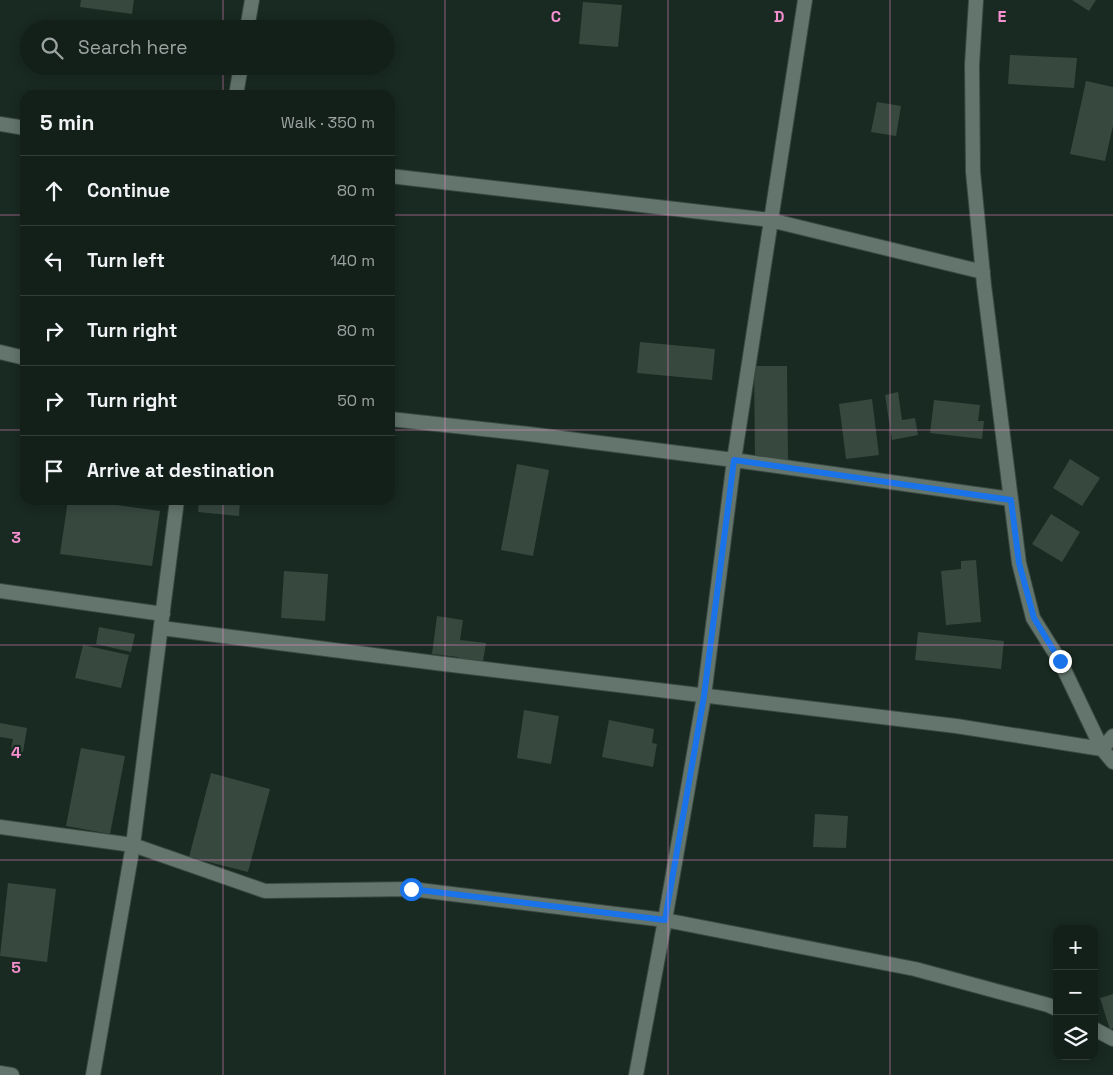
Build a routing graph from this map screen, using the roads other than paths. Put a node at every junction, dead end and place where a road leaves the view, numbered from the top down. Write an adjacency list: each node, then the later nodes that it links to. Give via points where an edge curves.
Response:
1 (252, 0): 4 (street)
2 (805, 0): 10 (street)
3 (976, 0): 11 (street, via 972,172)
4 (249, 20)
5 (239, 75): 6 (street)
6 (237, 90)
7 (0, 124): 8 (street)
8 (20, 127)
9 (395, 177): 10 (street)
10 (770, 220): 11 (street); 15 (street)
11 (983, 272): 16 (street)
12 (0, 352): 13 (street)
13 (20, 357)
14 (395, 420): 15 (street)
15 (734, 460): 16 (street); 21 (street)
16 (1011, 500): 23 (street, via 1019,563 1034,618 1060,661)
17 (176, 505): 19 (street)
18 (0, 591): 19 (street)
19 (163, 614): 20 (street)
20 (161, 628): 21 (street); 26 (street)
21 (704, 696): 23 (street, via 956,726); 27 (street)
22 (1113, 736): 23 (street)
23 (1102, 749): 24 (street)
24 (1113, 762)
25 (0, 827): 26 (street)
26 (133, 845): 27 (street, via 265,891 411,889); 33 (street)
27 (665, 920): 28 (street, via 915,969); 34 (street)
28 (1053, 1007)
29 (1098, 1031): 30 (street)
30 (1113, 1039)
31 (0, 1073): 32 (street)
32 (12, 1075)
33 (93, 1075)
34 (636, 1075)

